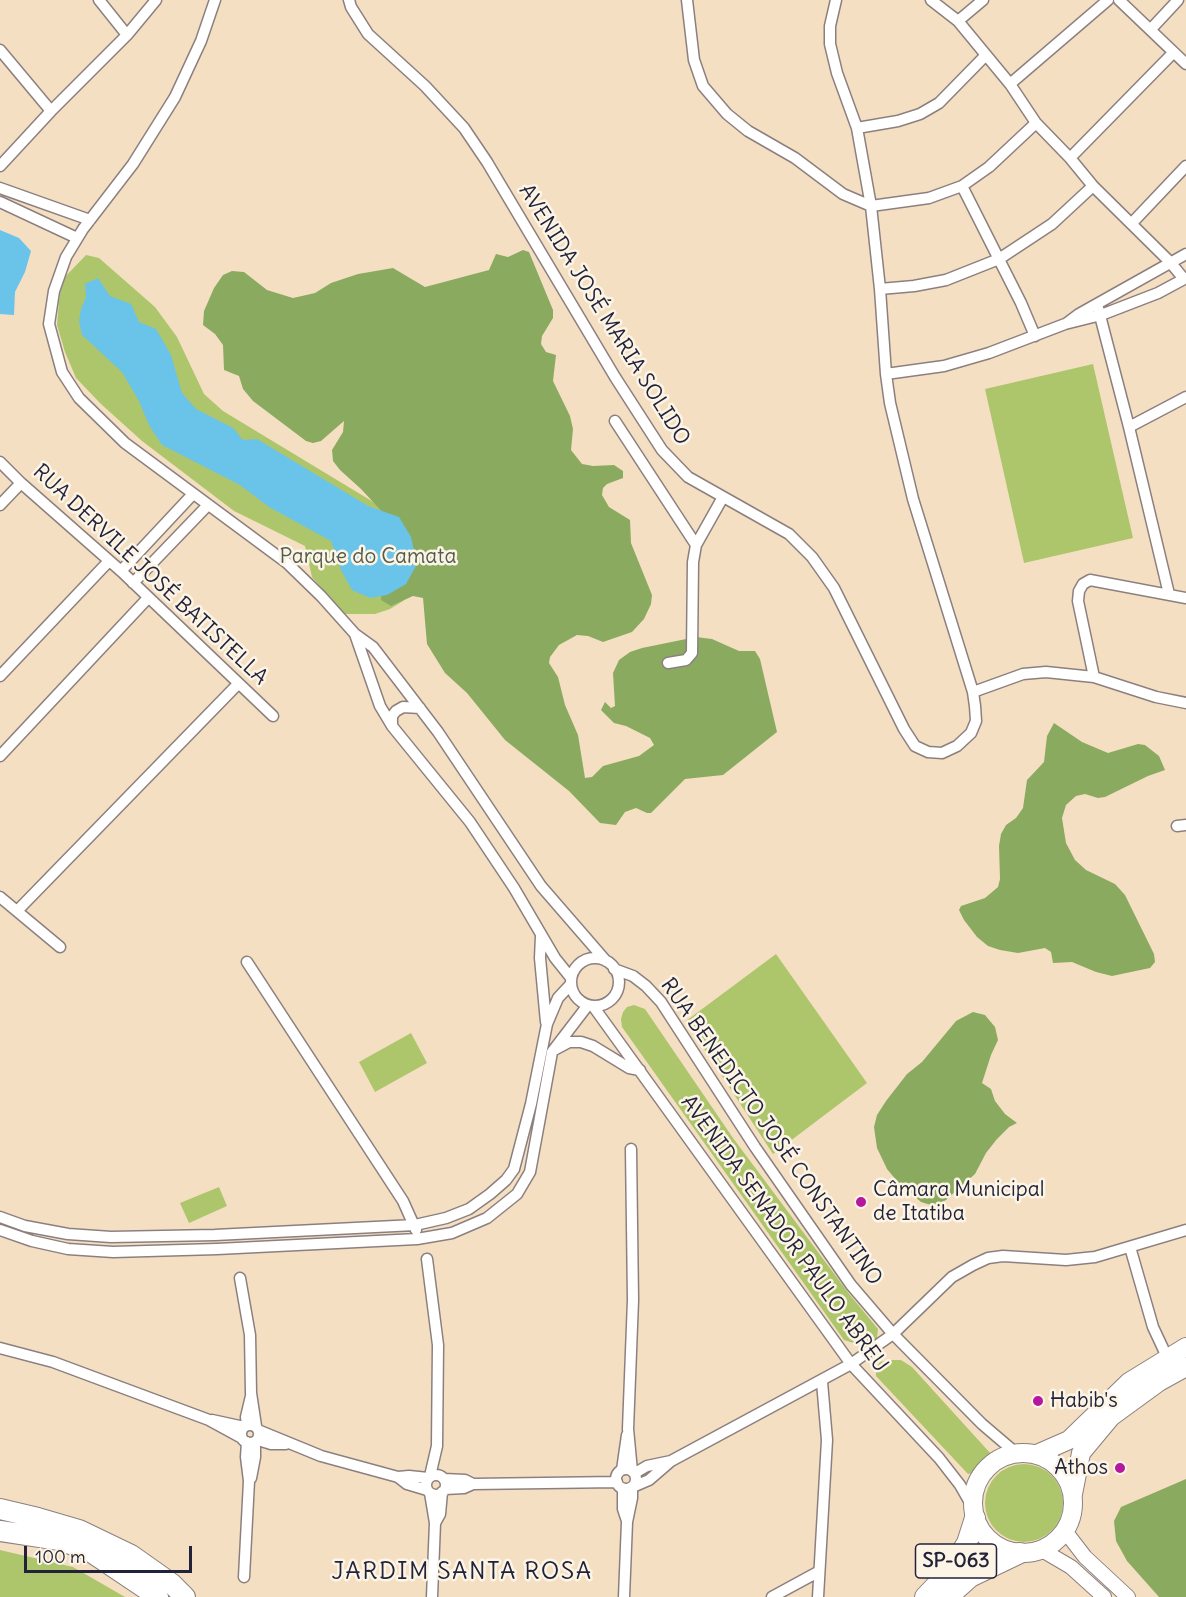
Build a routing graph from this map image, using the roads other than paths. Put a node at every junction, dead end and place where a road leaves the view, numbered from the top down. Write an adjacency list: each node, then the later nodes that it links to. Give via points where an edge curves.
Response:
1 (99, 0): 14 (street)
2 (156, 0): 14 (street)
3 (215, 0): 31 (street, via 175,97 133,164)
4 (349, 0): 50 (street, AVENIDA JOSÉ MARIA SOLIDO, via 368,34 464,128 662,450 688,477)
5 (687, 0): 30 (street, via 697,69 703,86 727,114 843,194)
6 (836, 0): 22 (street, AVENIDA JOSÉ MARIA SOLIDO, via 830,45)
7 (931, 0): 12 (street)
8 (983, 0): 12 (street)
9 (1108, 0): 19 (street)
10 (1119, 0): 13 (street)
11 (1178, 0): 13 (street)
12 (958, 21): 17 (street)
13 (1151, 29): 16 (street)
14 (127, 35): 20 (street)
15 (0, 50): 20 (street)
16 (1173, 53): 18 (street); 23 (street)
17 (986, 55): 19 (street); 22 (street, via 939,103 898,121)
18 (1186, 64)
19 (1010, 84): 21 (street)
20 (51, 111): 24 (street)
21 (1036, 123): 23 (street); 26 (street, via 989,167)
22 (857, 128): 30 (street, AVENIDA JOSÉ MARIA SOLIDO)
23 (1070, 158): 27 (street)
24 (0, 166)
25 (1186, 166): 32 (street)
26 (962, 186): 30 (street, via 929,198); 35 (street)
27 (1093, 186): 32 (street); 35 (street, via 1052,224)
28 (0, 188): 31 (street)
29 (0, 202): 33 (street)
30 (871, 206): 38 (street, AVENIDA JOSÉ MARIA SOLIDO)
31 (90, 220): 33 (street)
32 (1132, 223): 36 (street)
33 (77, 238): 49 (street, via 54,291 49,324 62,372 79,398 124,443)
34 (1186, 254): 36 (street)
35 (999, 259): 38 (street, via 946,280); 42 (street)
36 (1170, 262): 37 (street); 39 (street)
37 (1185, 279): 40 (street)
38 (880, 289): 43 (street, AVENIDA JOSÉ MARIA SOLIDO)
39 (1097, 304): 40 (street); 41 (street)
40 (1101, 315): 41 (street); 46 (street)
41 (1065, 324): 42 (street)
42 (1035, 336): 43 (street, via 962,362)
43 (886, 374): 65 (street, AVENIDA JOSÉ MARIA SOLIDO, via 913,499)
44 (1186, 397): 46 (street)
45 (615, 421): 53 (street)
46 (1129, 427): 57 (street)
47 (0, 462): 48 (street, RUA DERVILE JOSÉ BATISTELLA)
48 (21, 483): 51 (street); 54 (street, RUA DERVILE JOSÉ BATISTELLA)
49 (193, 494): 52 (street); 55 (street)
50 (723, 497): 53 (street); 65 (street, AVENIDA JOSÉ MARIA SOLIDO, via 789,534 812,557 834,588 915,746 942,753 971,733 976,721)
51 (0, 505)
52 (208, 505): 56 (street); 60 (street, via 287,563)
53 (696, 545): 61 (street, via 692,653 686,660)
54 (109, 561): 55 (street, RUA DERVILE JOSÉ BATISTELLA); 62 (street)
55 (121, 571): 56 (street, RUA DERVILE JOSÉ BATISTELLA)
56 (133, 583): 58 (street, RUA DERVILE JOSÉ BATISTELLA)
57 (1169, 594): 59 (street); 63 (street, via 1090,580 1083,584 1078,601)
58 (148, 598): 64 (street, RUA DERVILE JOSÉ BATISTELLA); 70 (street)
59 (1186, 598)
60 (355, 634): 67 (street, via 378,653); 69 (street, via 380,706)
61 (668, 663)
62 (0, 676)
63 (1094, 677): 65 (street, via 1023,674); 66 (street)
64 (238, 684): 68 (street, RUA DERVILE JOSÉ BATISTELLA); 72 (street)
65 (973, 692)
66 (1186, 703)
67 (420, 708): 69 (street, via 403,707 396,711); 76 (street, via 541,886)
68 (273, 716)
69 (392, 726): 73 (street, via 470,822)
70 (0, 756)
71 (0, 897): 72 (street)
72 (17, 911): 74 (street)
73 (541, 936): 77 (street); 79 (street)
74 (60, 947)
75 (248, 962): 84 (street)
76 (610, 965): 77 (street, via 594,958 587,960 578,965); 78 (street, via 618,984 614,995 604,1004); 93 (street, RUA BENEDICTO JOSÉ CONSTANTINO, via 633,976 660,1002 754,1147 851,1285)
77 (571, 981): 78 (street, via 574,994); 79 (street, via 558,998)
78 (590, 1005): 80 (street); 81 (street, AVENIDA SENADOR PAULO ABREU)
79 (547, 1024): 84 (street, via 514,1169 469,1209)
80 (552, 1052): 81 (street, via 569,1042 581,1042); 88 (street, via 530,1172 517,1194 487,1218 452,1233)
81 (640, 1070): 97 (street, AVENIDA SENADOR PAULO ABREU)
82 (631, 1149): 104 (street)
83 (0, 1217): 87 (street, via 68,1234)
84 (415, 1225): 87 (street); 88 (street)
85 (0, 1230): 90 (street, via 68,1249)
86 (1186, 1230): 89 (street)
87 (215, 1235): 90 (street)
88 (417, 1239): 90 (street)
89 (1130, 1247): 93 (street, via 1066,1260 988,1258 952,1277); 96 (street, via 1153,1327)
90 (217, 1250)
91 (427, 1259): 106 (street, via 438,1345)
92 (240, 1278): 100 (street, via 255,1405)
93 (893, 1334): 97 (street); 101 (street, RUA BENEDICTO JOSÉ CONSTANTINO, via 981,1424)
94 (1186, 1347): 96 (main road, SP-063)
95 (0, 1348): 100 (street, via 53,1362 209,1420 236,1424)
96 (1167, 1357): 102 (main road, SP-063, via 1129,1382 1069,1440)
97 (851, 1364): 99 (street); 111 (street, AVENIDA SENADOR PAULO ABREU, via 939,1458)
98 (1186, 1367): 109 (main road, via 1111,1417 1081,1453)
99 (822, 1382): 103 (street); 117 (street, via 827,1440)
100 (251, 1434): 105 (street, via 271,1444 286,1443); 118 (street, via 253,1471 249,1481)
101 (1016, 1453): 102 (main road, SP-063); 111 (main road, SP-063, via 988,1466 976,1485)
102 (1037, 1454): 109 (main road, via 1064,1474)
103 (671, 1461): 104 (street); 107 (street, via 650,1480)
104 (630, 1471): 107 (street, via 637,1479); 107 (street, via 617,1475)
105 (398, 1477): 106 (street); 108 (street)
106 (438, 1482): 107 (street, via 464,1488 473,1484); 108 (street, via 436,1495); 112 (street, via 440,1514)
107 (627, 1486): 122 (street, via 623,1509 627,1522)
108 (429, 1491): 112 (street)
109 (1073, 1496): 114 (main road)
110 (0, 1509): 120 (highway, via 79,1530 131,1555)
111 (974, 1512): 116 (main road, SP-063, via 983,1534 997,1546); 125 (highway, SP-063, via 967,1543 948,1573)
112 (435, 1523): 121 (street)
113 (0, 1531): 119 (highway, via 59,1540 88,1550)
114 (1065, 1531): 115 (main road); 128 (street, via 1085,1557)
115 (1042, 1550): 116 (main road, SP-063); 127 (street, via 1071,1567)
116 (1020, 1553): 126 (highway, SP-063, via 970,1577)
117 (818, 1572): 123 (street); 124 (street)
118 (244, 1577)
119 (158, 1597)
120 (185, 1597)
121 (432, 1597)
122 (624, 1597)
123 (772, 1597)
124 (818, 1597)
125 (925, 1597)
126 (948, 1597)
127 (1104, 1597)
128 (1128, 1597)

